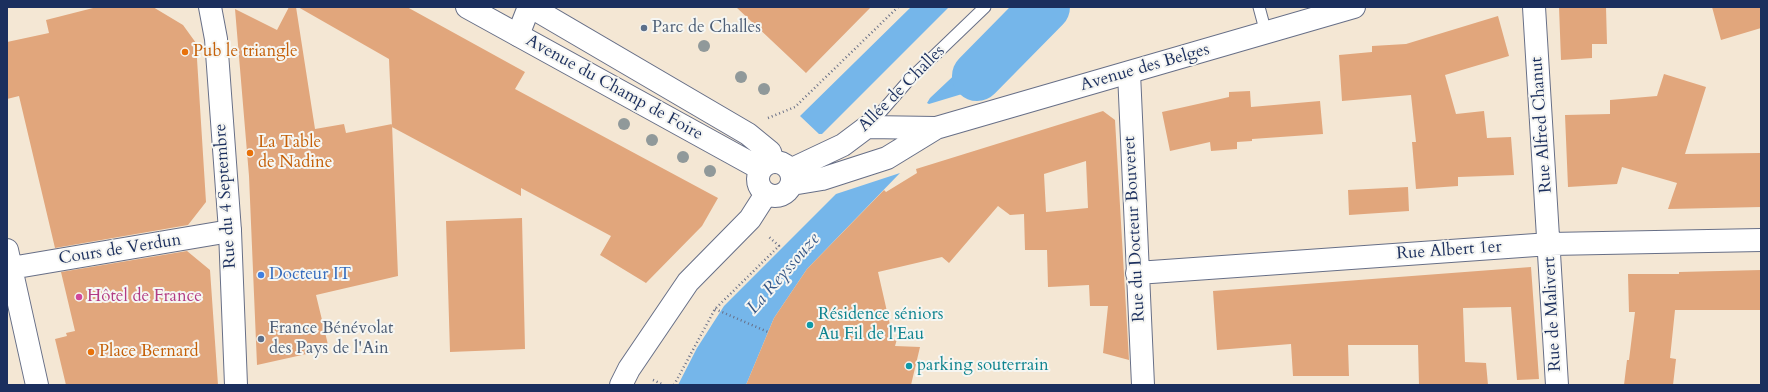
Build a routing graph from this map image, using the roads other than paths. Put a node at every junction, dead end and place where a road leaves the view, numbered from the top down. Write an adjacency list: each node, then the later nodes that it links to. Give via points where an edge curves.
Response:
1 (210, 7): 14 (street, Rue du 4 Septembre, via 216,39)
2 (467, 7): 9 (street, Avenue du Champ de Foire)
3 (530, 7): 9 (street); 13 (street, Avenue du Champ de Foire, via 748,134 770,152)
4 (985, 7): 11 (lane, Allée de Challes, via 910,80)
5 (1259, 7): 8 (lane)
6 (1354, 7): 8 (street, Avenue des Belges)
7 (1534, 7): 16 (street, Rue Alfred Chanut)
8 (1266, 33): 10 (street, Avenue des Belges)
9 (518, 35): 13 (street, Avenue du Champ de Foire)
10 (1128, 73): 12 (street, Avenue des Belges); 18 (street, Rue du Docteur Bouveret)
11 (868, 127): 12 (street, Avenue des Belges); 13 (street, Allée de Challes, via 843,145)
12 (936, 128): 13 (street, Avenue des Belges, via 887,158 822,179)
13 (779, 171): 22 (street, Allée de Challes, via 786,193 776,197 766,194 750,219 688,282 629,369)
14 (230, 231): 17 (street, Cours de Verdun); 21 (street, Rue du 4 Septembre)
15 (1761, 240): 16 (street, Rue Albert 1er)
16 (1550, 244): 18 (street, Rue Albert 1er); 24 (street, Rue de Malivert)
17 (9, 259): 19 (street)
18 (1137, 273): 23 (street, Rue du Docteur Bouveret)
19 (14, 322): 20 (street)
20 (37, 385)
21 (236, 385)
22 (621, 385)
23 (1143, 385)
24 (1557, 385)

